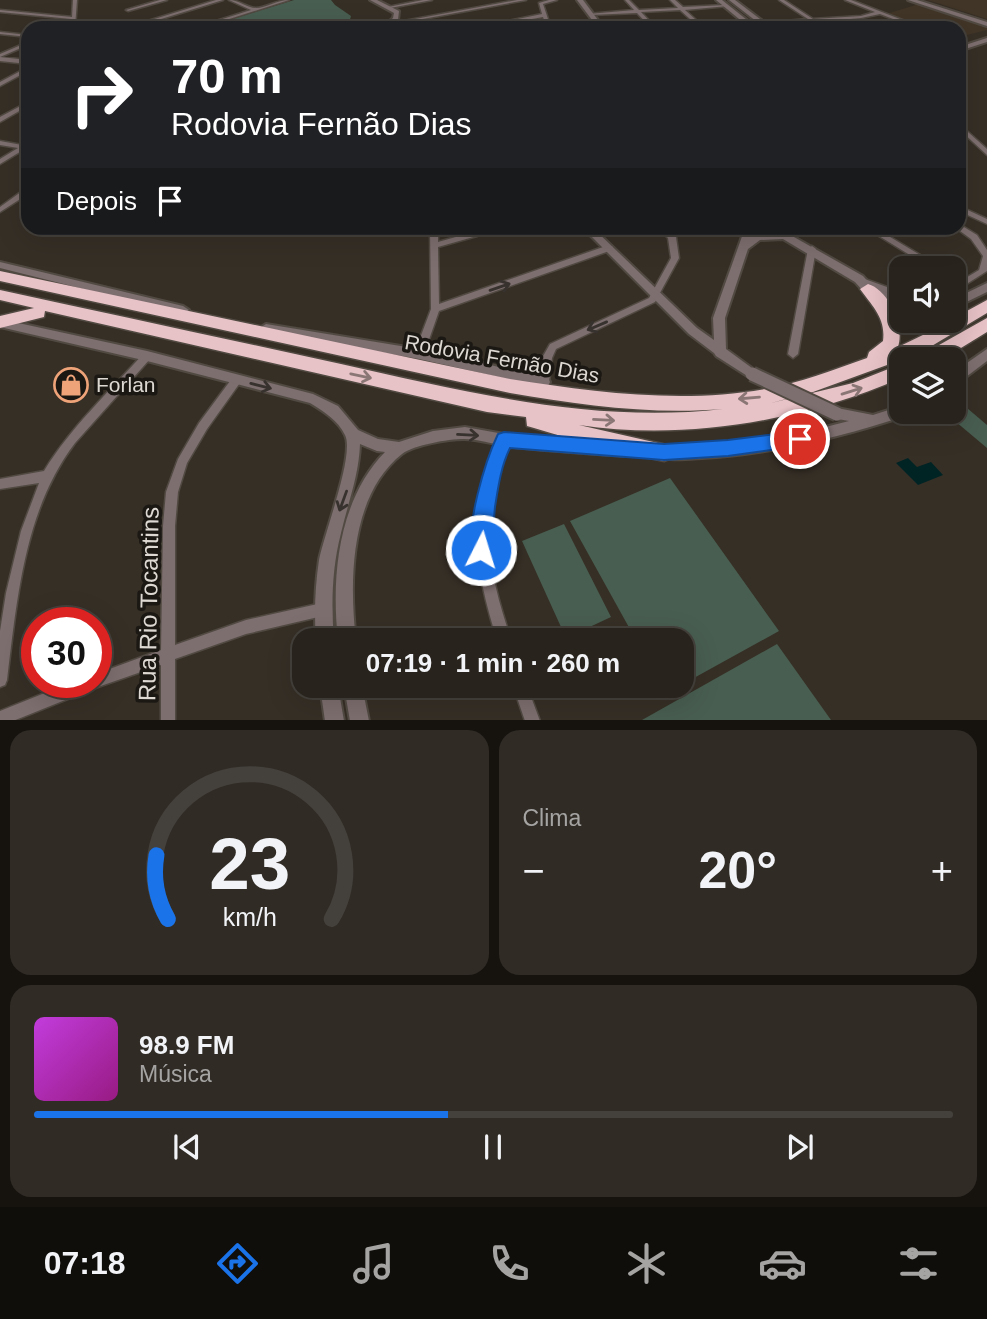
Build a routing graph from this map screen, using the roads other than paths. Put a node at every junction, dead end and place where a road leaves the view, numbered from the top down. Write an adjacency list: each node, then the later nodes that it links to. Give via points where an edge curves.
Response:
1 (69, 0): 2 (street)
2 (75, 0): 34 (street)
3 (128, 0): 26 (street)
4 (165, 0): 26 (street)
5 (221, 0): 37 (street)
6 (231, 0): 27 (street)
7 (287, 0): 27 (street)
8 (373, 0): 24 (street)
9 (430, 0): 24 (street)
10 (524, 0): 40 (street)
11 (534, 0): 22 (street)
12 (555, 0): 22 (street)
13 (580, 0): 32 (street)
14 (627, 0): 29 (street)
15 (672, 0): 25 (street)
16 (719, 0): 23 (street)
17 (733, 0): 47 (street)
18 (781, 0): 48 (street)
19 (846, 0): 31 (street)
20 (911, 0): 30 (street)
21 (923, 0): 30 (street)
22 (541, 3): 33 (street)
23 (726, 6): 25 (street); 46 (street)
24 (390, 7): 39 (street, via 397,12)
25 (682, 9): 29 (street); 45 (street)
26 (128, 10): 36 (street)
27 (256, 10): 38 (street)
28 (0, 11): 34 (street)
29 (638, 11): 32 (street); 44 (street)
30 (954, 12): 50 (street)
31 (878, 13): 48 (street); 49 (street)
32 (590, 14): 43 (street)
33 (544, 15): 41 (street); 42 (street)
34 (72, 18): 35 (street)
35 (72, 21)
36 (127, 21)
37 (150, 21)
38 (219, 21)
39 (393, 21)
40 (413, 21)
41 (513, 21)
42 (546, 21)
43 (596, 21)
44 (647, 21)
45 (696, 21)
46 (745, 21)
47 (760, 21)
48 (813, 21)
49 (901, 21)
50 (987, 22)
51 (0, 33): 52 (street)
52 (21, 35)
53 (986, 35): 54 (street); 56 (street)
54 (966, 39)
55 (966, 43): 56 (street)
56 (971, 45): 58 (street)
57 (21, 46): 59 (street)
58 (966, 47)
59 (0, 57): 60 (street)
60 (21, 61)
61 (21, 73): 62 (street)
62 (0, 84)
63 (21, 108): 64 (street)
64 (0, 120)
65 (966, 133): 69 (street)
66 (0, 143): 67 (street)
67 (21, 145)
68 (21, 150): 70 (street)
69 (987, 153)
70 (0, 162)
71 (21, 196): 72 (street)
72 (0, 210)
73 (966, 212): 74 (street)
74 (987, 222)
75 (966, 231): 88 (street)
76 (433, 235): 83 (street)
77 (471, 235): 83 (street)
78 (595, 235): 84 (street)
79 (669, 235): 95 (street, via 675,258)
80 (747, 235): 85 (street)
81 (790, 235): 85 (street, via 758,237); 86 (street)
82 (882, 235): 87 (street)
83 (434, 246): 101 (street)
84 (609, 248): 95 (street); 101 (street, one-way to 84)
85 (742, 248): 107 (street, via 719,318)
86 (811, 250): 92 (street); 109 (street)
87 (918, 256)
88 (987, 256): 91 (street, via 983,271)
89 (0, 265): 108 (street, Rodovia Fernão Dias, via 270,329)
90 (0, 276): 117 (highway, Rodovia Fernão Dias, via 408,366)
91 (966, 283)
92 (863, 284): 94 (street); 97 (street); 116 (highway, via 893,326 891,344 877,356)
93 (987, 287): 98 (street)
94 (889, 292)
95 (657, 294): 107 (street); 115 (street, one-way to 115, via 646,304 553,347)
96 (0, 295): 105 (highway, Rodovia Fernão Dias)
97 (889, 297)
98 (966, 298)
99 (987, 301): 103 (highway)
100 (0, 304): 102 (highway)
101 (435, 309): 108 (street)
102 (38, 313): 104 (highway); 105 (highway, via 94,327)
103 (982, 315): 106 (highway); 116 (highway, Rodovia Fernão Dias, via 914,348)
104 (0, 323): 111 (street)
105 (198, 340): 118 (highway, Rodovia Fernão Dias, one-way to 118)
106 (943, 347)
107 (720, 353): 120 (street, bridge, via 752,374 837,414)
108 (419, 354): 115 (street, Rodovia Fernão Dias)
109 (793, 354)
110 (987, 354): 112 (street)
111 (147, 356): 114 (street); 125 (street, via 62,452)
112 (966, 370)
113 (889, 376): 118 (highway, Rodovia Fernão Dias, one-way to 113, via 599,420 685,421 776,410 856,390)
114 (237, 380): 121 (street, one-way to 121, via 313,399 333,410); 131 (street, Rua Rio Tocantins, via 182,462 172,492)
115 (544, 382): 117 (highway)
116 (807, 387): 117 (highway, Rodovia Fernão Dias, one-way to 117, via 764,397 691,404)
117 (617, 401)
118 (488, 404): 124 (highway, via 591,437)
119 (889, 415): 120 (street)
120 (881, 418): 124 (street, via 800,439)
121 (353, 434): 123 (street, via 377,445); 127 (street, one-way to 127, via 354,457 327,560)
122 (504, 440): 123 (street, one-way to 122, via 465,433); 124 (street); 130 (street, via 485,507 481,550)
123 (399, 448): 129 (street, via 365,489 355,519 347,558)
124 (664, 452)
125 (47, 476): 126 (street); 133 (street, via 25,542)
126 (0, 484)
127 (322, 610): 128 (street); 131 (street, via 246,627)
128 (324, 628)
129 (346, 628)
130 (500, 628)
131 (167, 654): 132 (street); 139 (street, Rua Rio Tocantins)
132 (112, 675)
133 (0, 680)
134 (52, 698): 138 (street)
135 (331, 698): 140 (street)
136 (355, 698): 141 (street)
137 (525, 698): 142 (street)
138 (0, 718)
139 (168, 720)
140 (335, 720)
141 (360, 720)
142 (533, 720)

